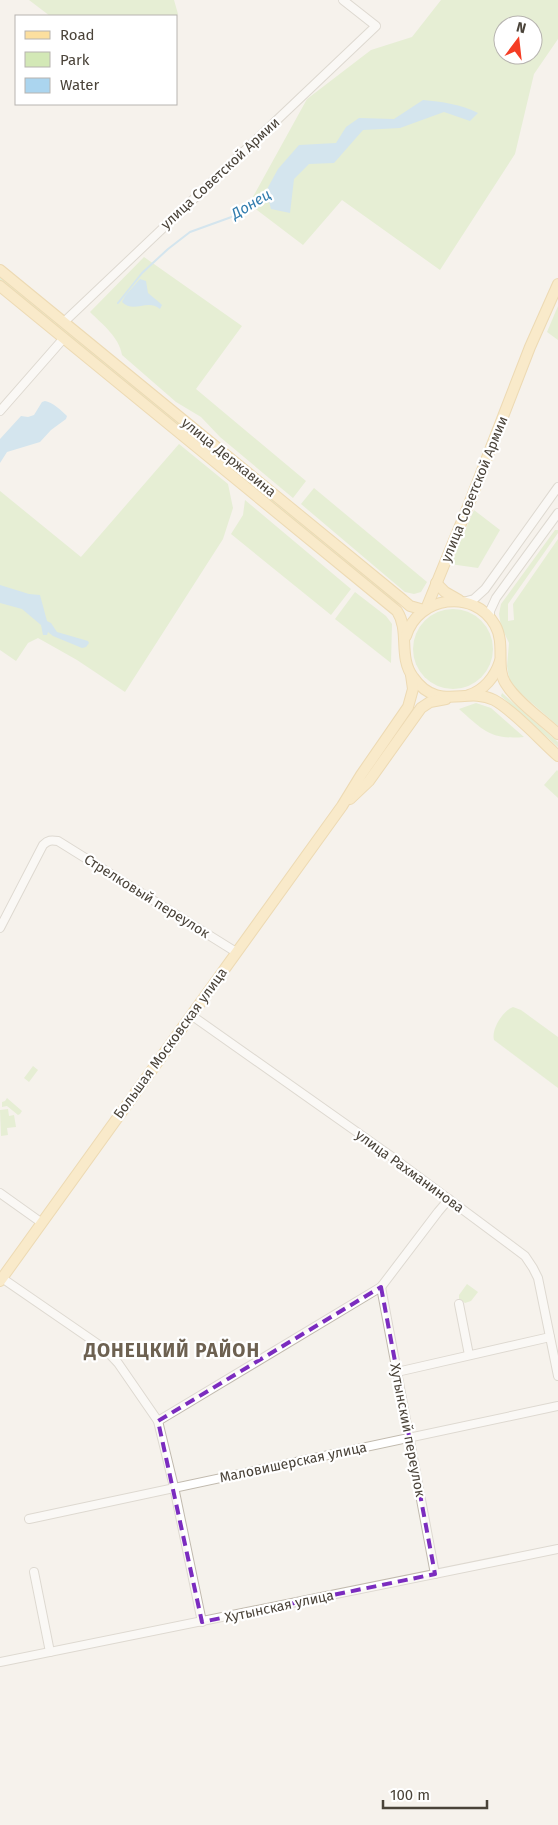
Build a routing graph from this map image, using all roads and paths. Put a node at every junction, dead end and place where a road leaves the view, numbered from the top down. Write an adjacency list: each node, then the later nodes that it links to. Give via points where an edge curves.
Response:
1 (343, 0): 5 (street, улица Советской Армии, via 376,26)
2 (0, 270): 5 (main road, улица Державина)
3 (558, 284): 10 (main road, улица Советской Армии)
4 (0, 286): 6 (main road, улица Державина)
5 (64, 322): 12 (main road, улица Державина, via 402,600 410,606)
6 (64, 338): 7 (street); 14 (main road, улица Державина, via 397,611 404,624)
7 (0, 411)
8 (558, 487): 11 (street, via 485,589)
9 (558, 513): 13 (street, via 496,598)
10 (436, 583): 11 (main road); 12 (main road, улица Советской Армии)
11 (463, 602): 12 (main road, via 445,601); 13 (main road, via 480,609)
12 (425, 609): 14 (main road, улица Державина, via 407,632)
13 (490, 618): 15 (main road, via 501,641)
14 (404, 650): 16 (main road, улица Державина)
15 (501, 658): 17 (main road, via 488,683 480,690); 18 (main road, via 505,684)
16 (408, 667): 17 (main road, улица Державина, via 418,684 426,690); 20 (main road, Большая Московская улица, via 413,689 408,707)
17 (458, 698): 19 (main road, улица Державина, via 481,696 494,700); 20 (main road, Большая Московская улица, via 430,702 421,708 369,781)
18 (558, 734)
19 (558, 756)
20 (342, 806): 22 (main road, Большая Московская улица)
21 (0, 928): 22 (street, Стрелковый переулок, via 44,845 49,840 58,840)
22 (236, 952): 23 (main road, Большая Московская улица)
23 (191, 1015): 25 (street, улица Рахманинова); 26 (main road, Большая Московская улица)
24 (0, 1193): 26 (street)
25 (449, 1199): 28 (street); 30 (street, улица Рахманинова, via 530,1262 538,1278)
26 (42, 1223): 27 (main road, Большая Московская улица)
27 (1, 1279): 35 (street, via 111,1355)
28 (381, 1287): 32 (street, Хутынский переулок); 35 (street)
29 (459, 1304): 31 (street)
30 (550, 1336): 31 (street); 33 (street, улица Рахманинова)
31 (469, 1355): 32 (street)
32 (397, 1372): 36 (street, Хутынский переулок)
33 (558, 1376)
34 (558, 1406): 36 (street, Маловишерская улица)
35 (158, 1421): 37 (street)
36 (409, 1437): 37 (street, Маловишерская улица); 41 (street, Хутынский переулок)
37 (174, 1487): 38 (street, Маловишерская улица); 42 (street)
38 (29, 1519)
39 (558, 1549): 41 (street, Хутынская улица)
40 (34, 1572): 43 (street)
41 (436, 1574): 42 (street, Хутынская улица)
42 (202, 1622): 43 (street, Хутынская улица)
43 (50, 1652): 44 (street, Хутынская улица)
44 (0, 1662)

